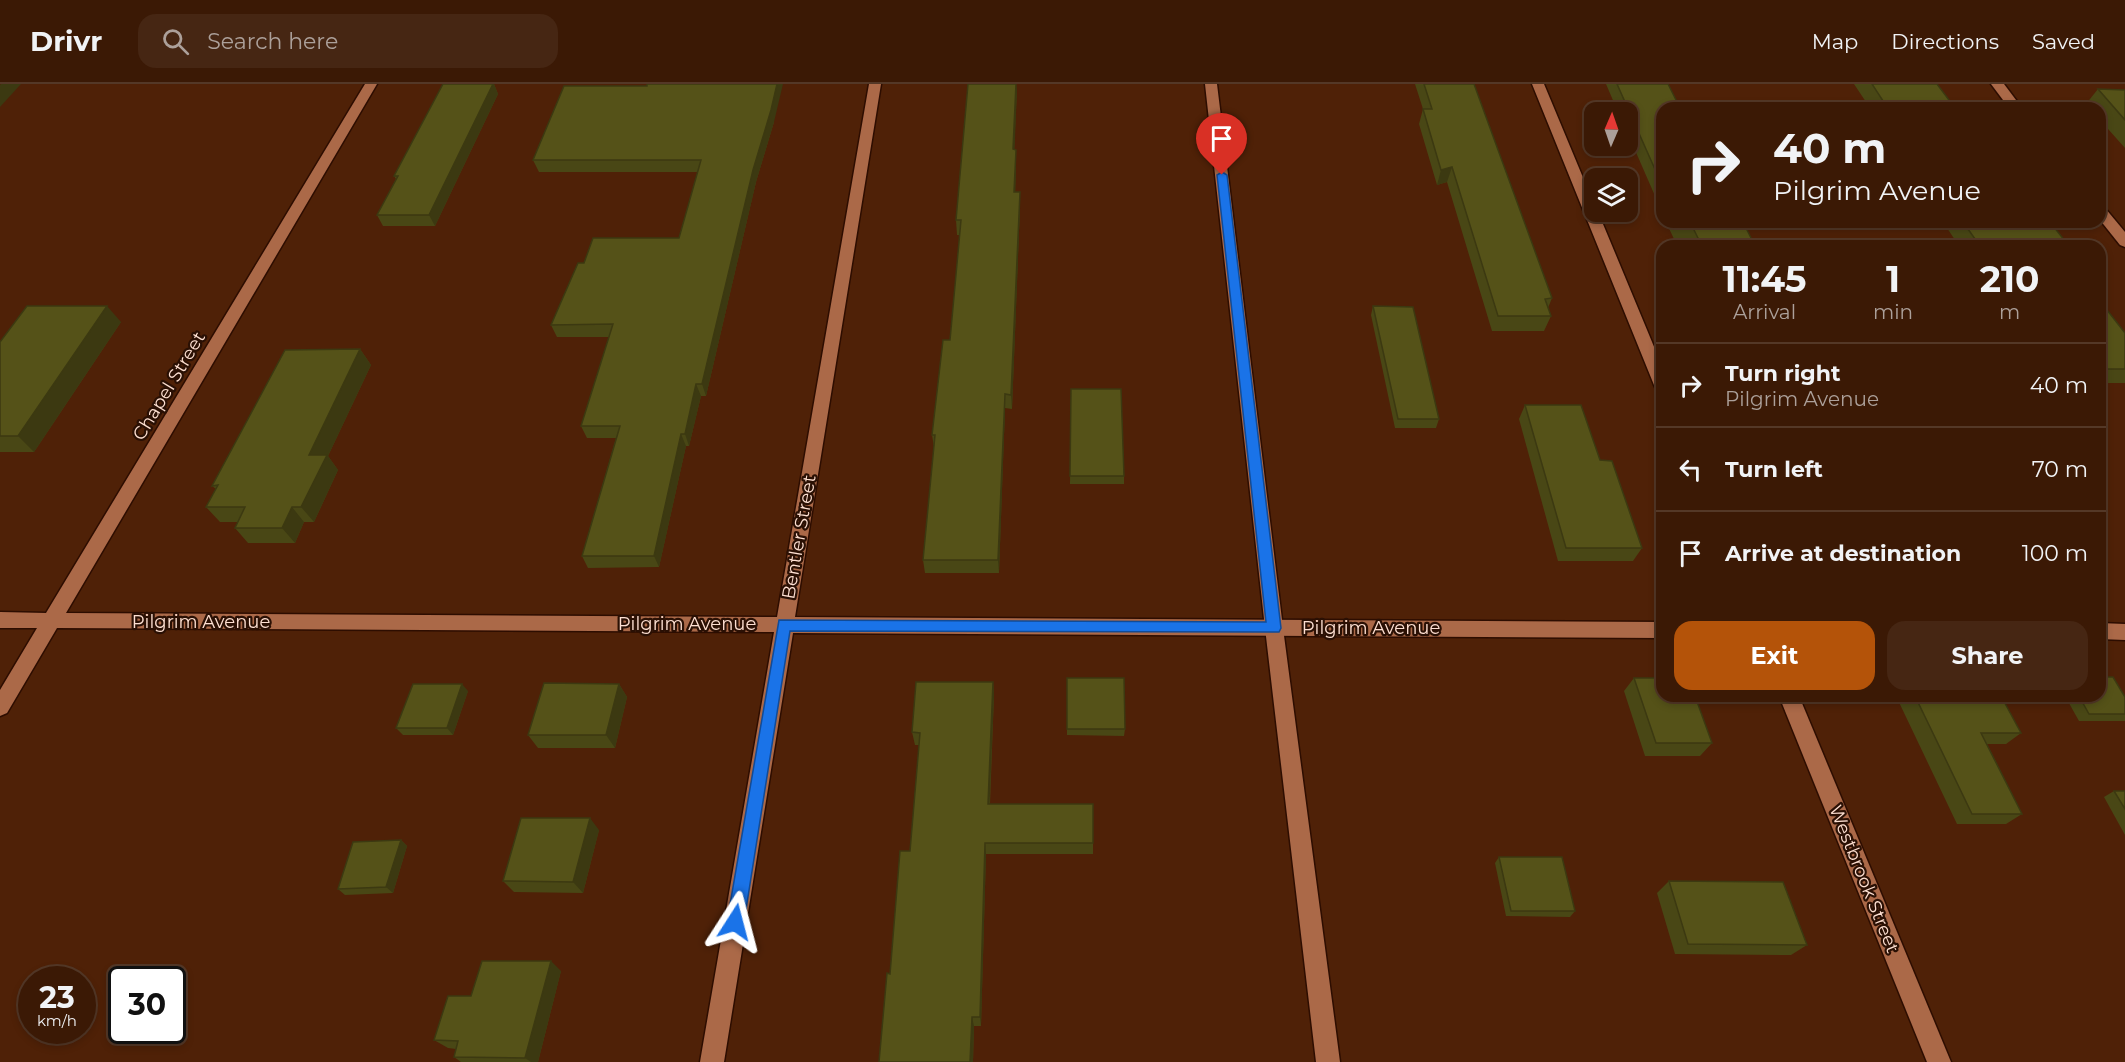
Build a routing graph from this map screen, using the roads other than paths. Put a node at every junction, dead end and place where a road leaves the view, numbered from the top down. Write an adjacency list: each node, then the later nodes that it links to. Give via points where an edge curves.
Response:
1 (371, 84): 11 (street, Chapel Street)
2 (875, 84): 12 (street, Bentler Street)
3 (1211, 84): 13 (street)
4 (1538, 84): 9 (street)
5 (1997, 84): 6 (street)
6 (2011, 102)
7 (2106, 218): 8 (street)
8 (2125, 242)
9 (1656, 371)
10 (0, 621): 11 (street, Pilgrim Avenue)
11 (52, 621): 12 (street, Pilgrim Avenue); 18 (street, Chapel Street)
12 (784, 625): 13 (street, Pilgrim Avenue); 19 (street, Bentler Street)
13 (1274, 628): 14 (street, Pilgrim Avenue); 20 (street)
14 (1656, 630)
15 (2106, 631): 16 (street)
16 (2125, 632)
17 (1791, 702): 21 (street, Westbrook Street)
18 (0, 707)
19 (712, 1062)
20 (1328, 1062)
21 (1939, 1062)

